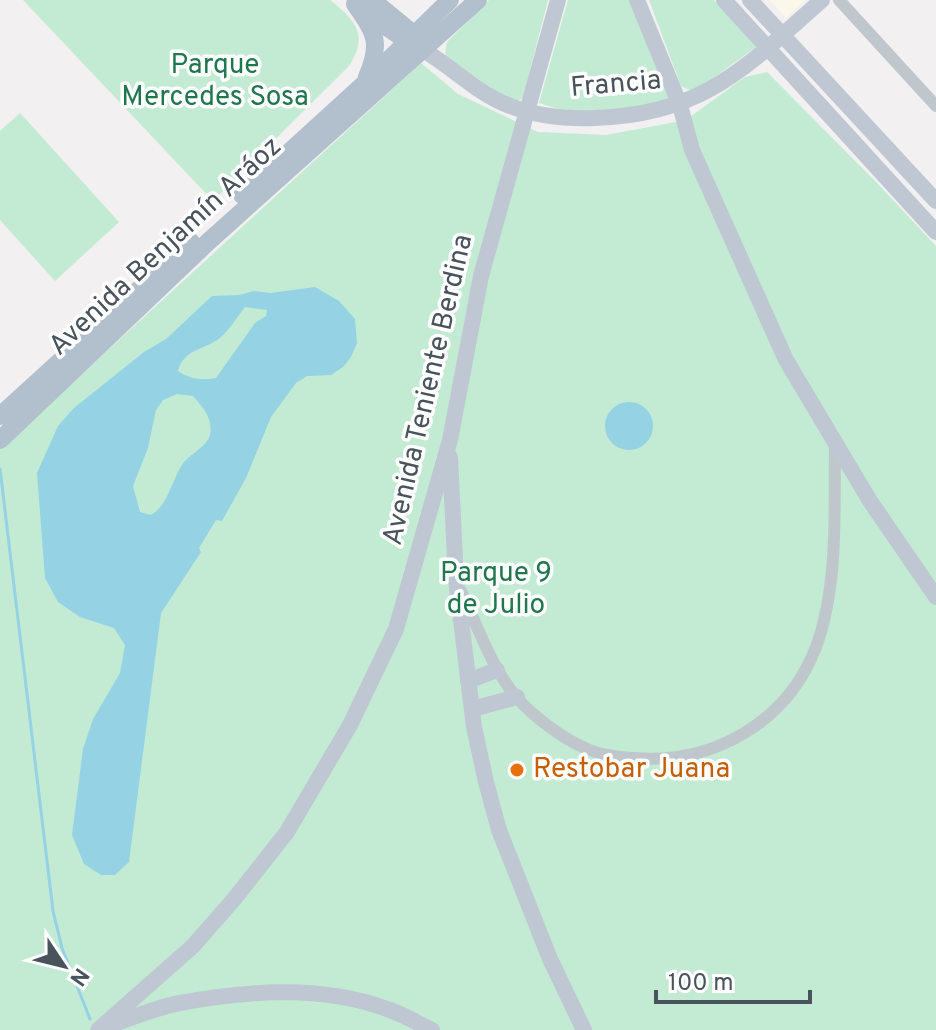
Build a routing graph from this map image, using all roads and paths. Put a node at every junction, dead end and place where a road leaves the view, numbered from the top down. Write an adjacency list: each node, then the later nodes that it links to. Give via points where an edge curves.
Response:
1 (450, 0): 10 (main road, via 418,15); 12 (main road, Avenida Benjamín Aráoz)
2 (478, 0): 12 (main road, Avenida Benjamín Aráoz)
3 (558, 0): 17 (street, Avenida Teniente Berdina)
4 (637, 0): 15 (street)
5 (724, 0): 13 (street)
6 (750, 0): 11 (street)
7 (822, 0): 11 (street, Francia)
8 (839, 0): 16 (street)
9 (359, 1): 10 (main road); 12 (main road); 14 (main road, via 376,43)
10 (391, 15): 12 (main road)
11 (782, 35): 13 (street, Francia); 18 (street)
12 (415, 42): 14 (main road, Avenida Benjamín Aráoz); 17 (street, Francia, via 470,85); 21 (main road, Avenida Benjamín Aráoz)
13 (767, 47): 15 (street, Francia, via 726,80); 19 (street)
14 (363, 85): 20 (main road, Avenida Benjamín Aráoz)
15 (680, 105): 17 (street, Francia, via 613,117); 23 (street, via 692,150 786,360)
16 (936, 106)
17 (527, 111): 22 (street, Avenida Teniente Berdina, via 481,276)
18 (936, 201)
19 (936, 232)
20 (0, 416)
21 (0, 440)
22 (450, 440): 24 (street); 30 (street, Avenida Teniente Berdina, via 396,629 303,806 193,946)
23 (835, 442): 25 (street); 28 (street, via 830,586 818,639 789,696 762,723 729,743 692,756 618,757 586,749)
24 (456, 579): 26 (street); 27 (street)
25 (936, 597)
26 (497, 670): 27 (street); 28 (street)
27 (468, 681): 29 (street)
28 (517, 697): 29 (street)
29 (472, 709): 32 (street, via 499,830)
30 (99, 1029): 31 (street, via 178,1003 262,992 350,999 388,1009)
31 (432, 1030)
32 (584, 1030)

